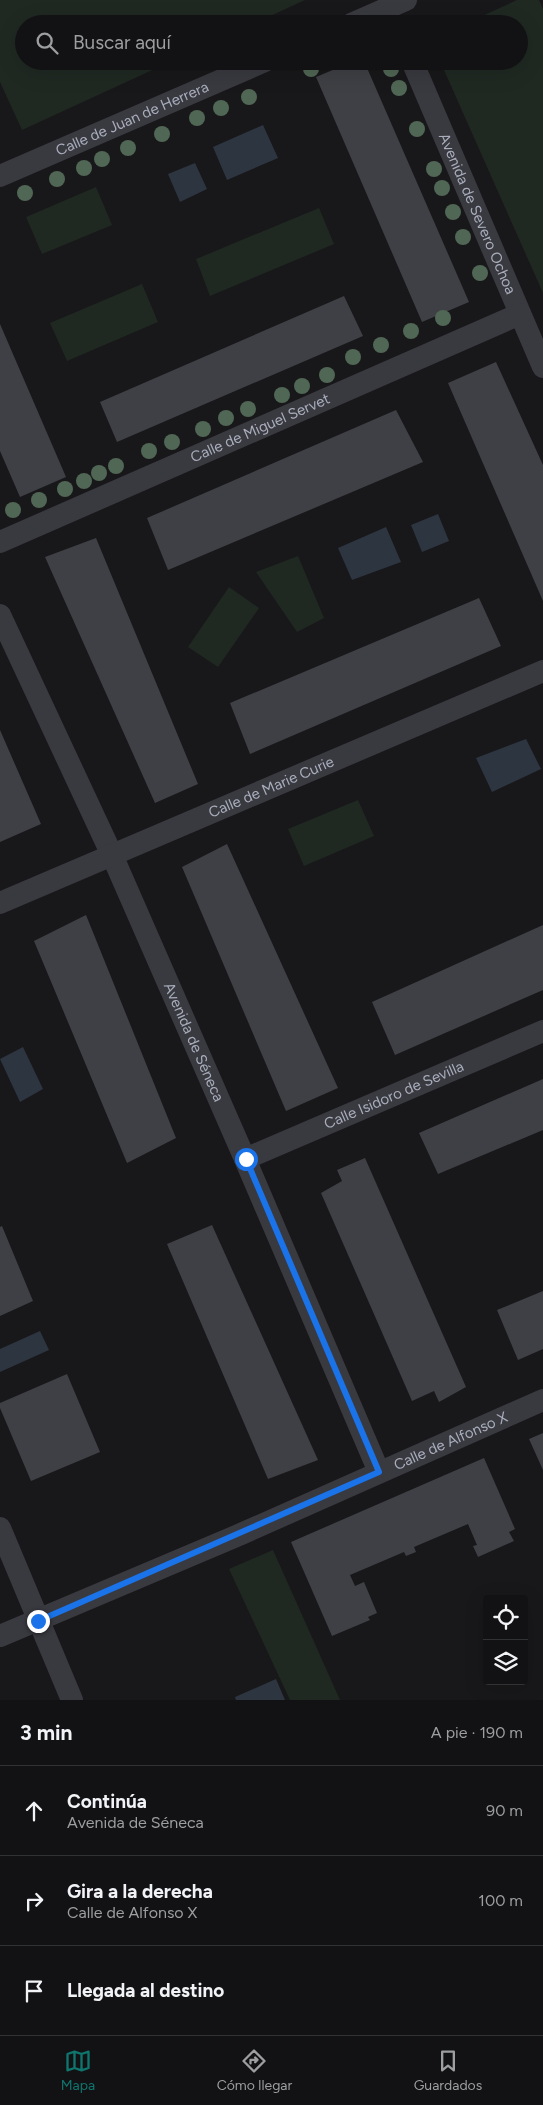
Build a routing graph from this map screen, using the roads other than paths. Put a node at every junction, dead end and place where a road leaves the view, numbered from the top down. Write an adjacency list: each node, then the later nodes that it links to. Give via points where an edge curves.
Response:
1 (394, 8): 2 (street)
2 (375, 15)
3 (244, 70): 5 (street, Calle de Juan de Herrera)
4 (416, 70): 6 (street, Avenida de Severo Ochoa)
5 (0, 176)
6 (520, 314): 7 (street, Avenida de Severo Ochoa); 8 (street, Calle de Miguel Servet)
7 (543, 367)
8 (0, 542)
9 (0, 615): 11 (street, Avenida de Séneca)
10 (543, 671): 11 (street, Calle de Marie Curie)
11 (112, 855): 12 (street, Calle de Marie Curie); 14 (street, Avenida de Séneca)
12 (0, 903)
13 (543, 1031): 14 (street, Calle Isidoro de Sevilla)
14 (246, 1159): 16 (street, Avenida de Séneca)
15 (543, 1400): 16 (street, Calle de Alfonso X)
16 (379, 1472): 18 (street, Calle de Alfonso X)
17 (0, 1528): 18 (street)
18 (38, 1621): 19 (street, Calle de Alfonso X); 20 (street)
19 (0, 1636)
20 (72, 1700)

